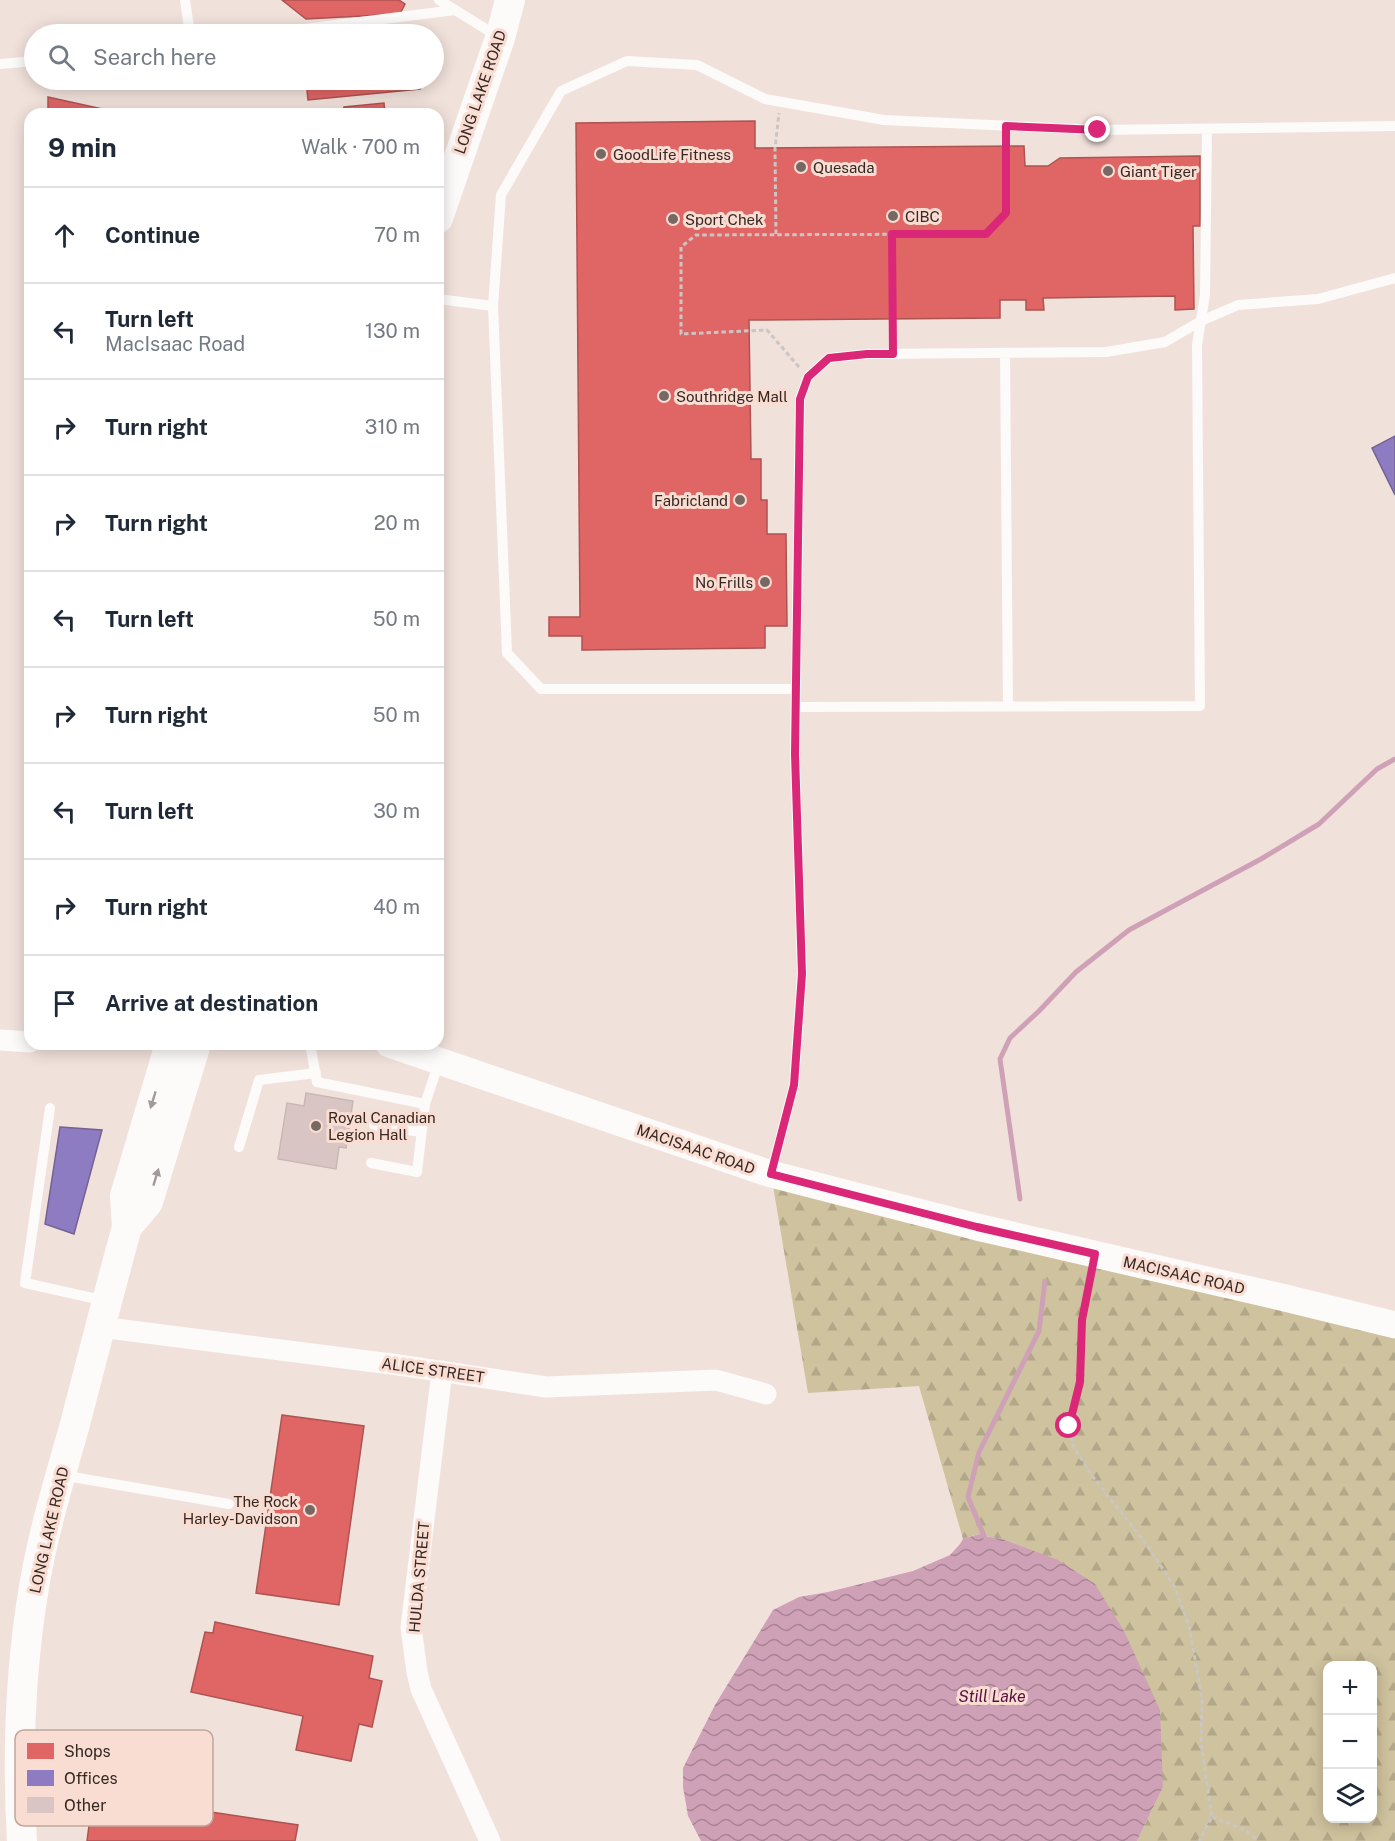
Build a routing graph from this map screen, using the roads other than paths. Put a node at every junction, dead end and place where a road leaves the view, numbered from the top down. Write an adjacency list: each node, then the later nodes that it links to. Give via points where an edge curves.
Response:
1 (184, 0): 5 (lane)
2 (438, 0): 4 (lane)
3 (510, 0): 7 (main road, LONG LAKE ROAD)
4 (455, 10): 6 (lane); 7 (lane)
5 (188, 24)
6 (344, 24)
7 (500, 38): 12 (main road, LONG LAKE ROAD)
8 (24, 62): 9 (lane)
9 (0, 64)
10 (1395, 126): 11 (lane)
11 (1208, 129): 15 (lane, via 1098,130 884,120 765,99 697,65 627,61 561,91 501,195); 16 (lane, via 1205,295)
12 (444, 201)
13 (1395, 278): 16 (lane, via 1318,299 1238,305)
14 (444, 300): 15 (lane)
15 (493, 306): 18 (lane, via 507,653 541,689)
16 (1201, 321): 17 (lane, via 1165,342 1106,352); 19 (lane, via 1197,345 1200,706)
17 (1005, 354): 18 (lane, via 867,354 829,358 808,377 800,399); 19 (lane)
18 (796, 689): 20 (lane)
19 (1008, 706): 20 (lane)
20 (796, 707): 35 (lane, via 802,974 794,1085)
21 (0, 1040): 22 (street)
22 (24, 1042)
23 (168, 1050): 36 (main road, LONG LAKE ROAD, one-way to 36, via 125,1196)
24 (194, 1050): 36 (main road, LONG LAKE ROAD, one-way to 24, via 148,1202)
25 (311, 1050): 28 (lane)
26 (406, 1050): 27 (street, MACISAAC ROAD)
27 (439, 1062): 29 (lane); 35 (street, MACISAAC ROAD)
28 (316, 1073): 29 (lane, via 317,1082); 33 (lane, via 259,1080)
29 (425, 1104): 32 (lane)
30 (50, 1108): 37 (lane, via 25,1283)
31 (374, 1125): 32 (lane)
32 (422, 1132): 34 (lane, via 417,1172)
33 (238, 1147)
34 (371, 1163)
35 (771, 1174): 38 (street, MACISAAC ROAD, via 977,1227)
36 (127, 1227): 37 (main road, LONG LAKE ROAD)
37 (103, 1314): 39 (street, ALICE STREET); 41 (main road, LONG LAKE ROAD)
38 (1395, 1325)
39 (442, 1371): 40 (street, ALICE STREET, via 546,1387 716,1380); 46 (street, HULDA STREET, via 411,1627 421,1689)
40 (766, 1394)
41 (61, 1474): 42 (lane); 43 (main road, LONG LAKE ROAD, via 34,1587 25,1653)
42 (229, 1504)
43 (22, 1730)
44 (21, 1826): 45 (main road, LONG LAKE ROAD)
45 (22, 1841)
46 (490, 1841)

